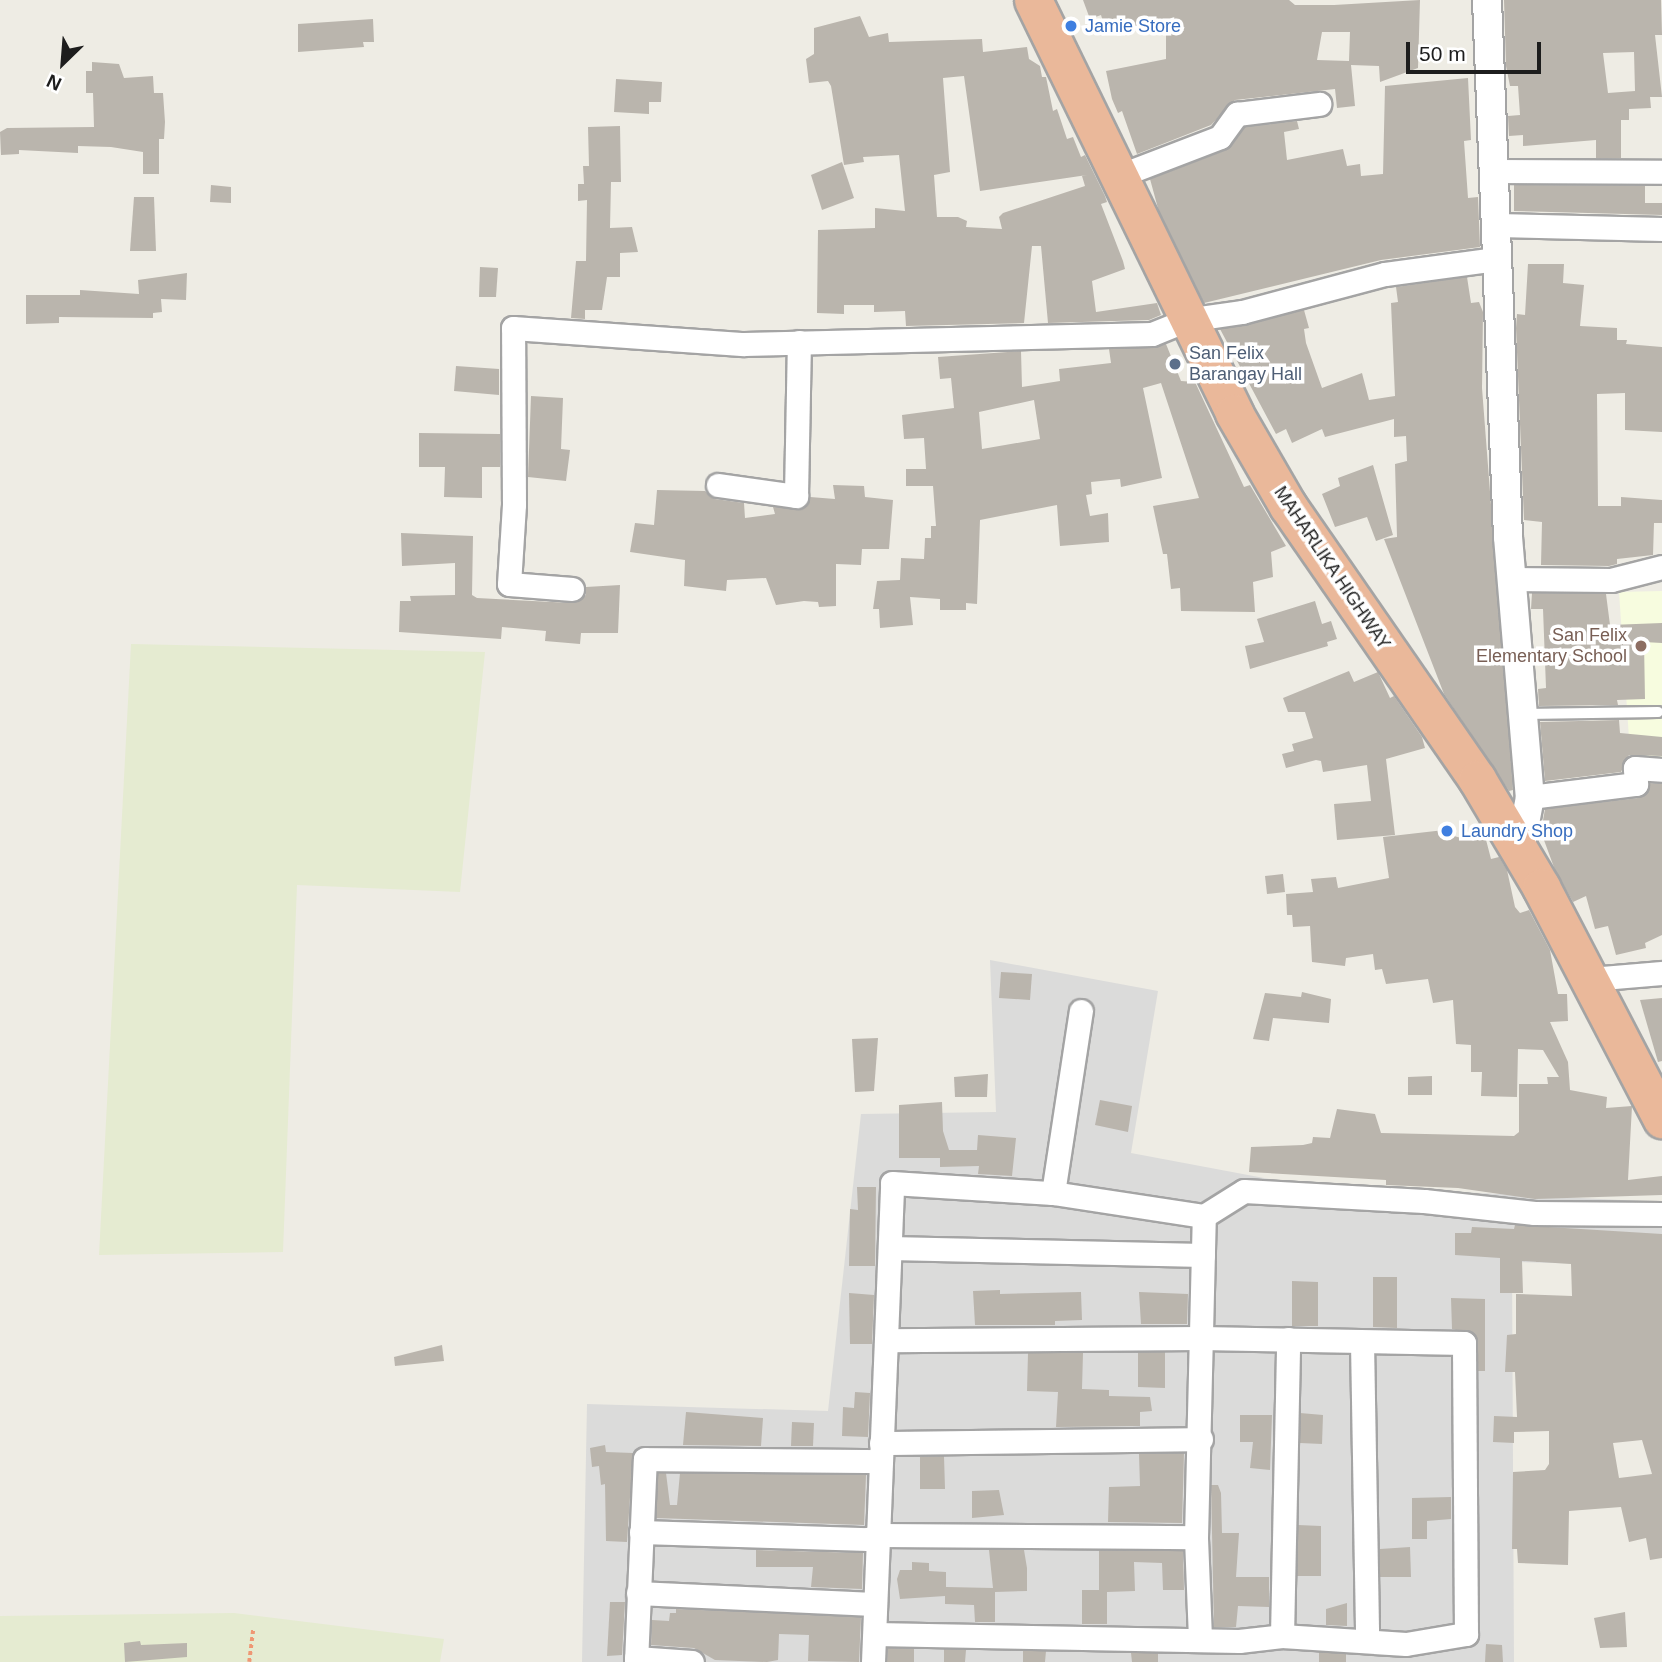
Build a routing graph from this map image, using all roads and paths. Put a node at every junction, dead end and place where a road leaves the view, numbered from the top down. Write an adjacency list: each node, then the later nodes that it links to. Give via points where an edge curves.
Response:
1 (1033, 0): 6 (highway, MAHARLIKA HIGHWAY)
2 (1487, 0): 4 (street)
3 (1319, 104): 6 (street, via 1237,114 1220,137)
4 (1495, 171): 5 (street); 7 (street)
5 (1662, 172)
6 (1116, 177): 10 (highway, MAHARLIKA HIGHWAY)
7 (1498, 225): 8 (street); 9 (street)
8 (1662, 229)
9 (1496, 259): 10 (street, via 1385,274 1242,312); 14 (street)
10 (1186, 320): 11 (street, via 1152,334); 20 (highway, MAHARLIKA HIGHWAY, via 1287,506 1478,779)
11 (799, 342): 12 (street, via 796,496); 15 (street, via 744,344 513,328 514,505 509,584)
12 (718, 485)
13 (1662, 567): 14 (street, via 1611,580)
14 (1511, 579): 17 (street)
15 (572, 589)
16 (1658, 712): 17 (lane)
17 (1522, 713): 19 (street)
18 (1662, 770): 19 (street, via 1635,768 1636,784)
19 (1530, 797): 20 (street)
20 (1520, 850): 22 (highway, MAHARLIKA HIGHWAY)
21 (1662, 973): 22 (street)
22 (1590, 979): 24 (highway, MAHARLIKA HIGHWAY)
23 (1081, 1011): 25 (street)
24 (1662, 1119)
25 (1053, 1193): 27 (street); 28 (street, via 892,1183)
26 (1662, 1214): 27 (street, via 1534,1213 1424,1201 1244,1191)
27 (1204, 1216): 29 (street)
28 (890, 1248): 29 (street); 32 (street)
29 (1203, 1255): 30 (street)
30 (1201, 1338): 31 (street); 32 (street); 34 (street)
31 (1288, 1339): 33 (street); 43 (street)
32 (888, 1340): 35 (street)
33 (1362, 1342): 45 (street); 46 (street, via 1464,1343 1466,1634)
34 (1201, 1439): 35 (street); 38 (street)
35 (881, 1452): 36 (street, via 645,1459); 37 (street)
36 (641, 1532): 37 (street, via 855,1539); 39 (street)
37 (880, 1535): 38 (street); 40 (street)
38 (1196, 1537): 44 (street)
39 (638, 1593): 40 (street); 47 (street)
40 (873, 1604): 42 (street)
41 (253, 1629): 48 (path)
42 (875, 1634): 44 (street); 50 (street)
43 (1282, 1636): 44 (street, via 1239,1641); 45 (street)
44 (1200, 1638)
45 (1367, 1641): 46 (street)
46 (1406, 1653)
47 (636, 1660): 49 (street)
48 (249, 1662)
49 (692, 1662)
50 (873, 1662)

